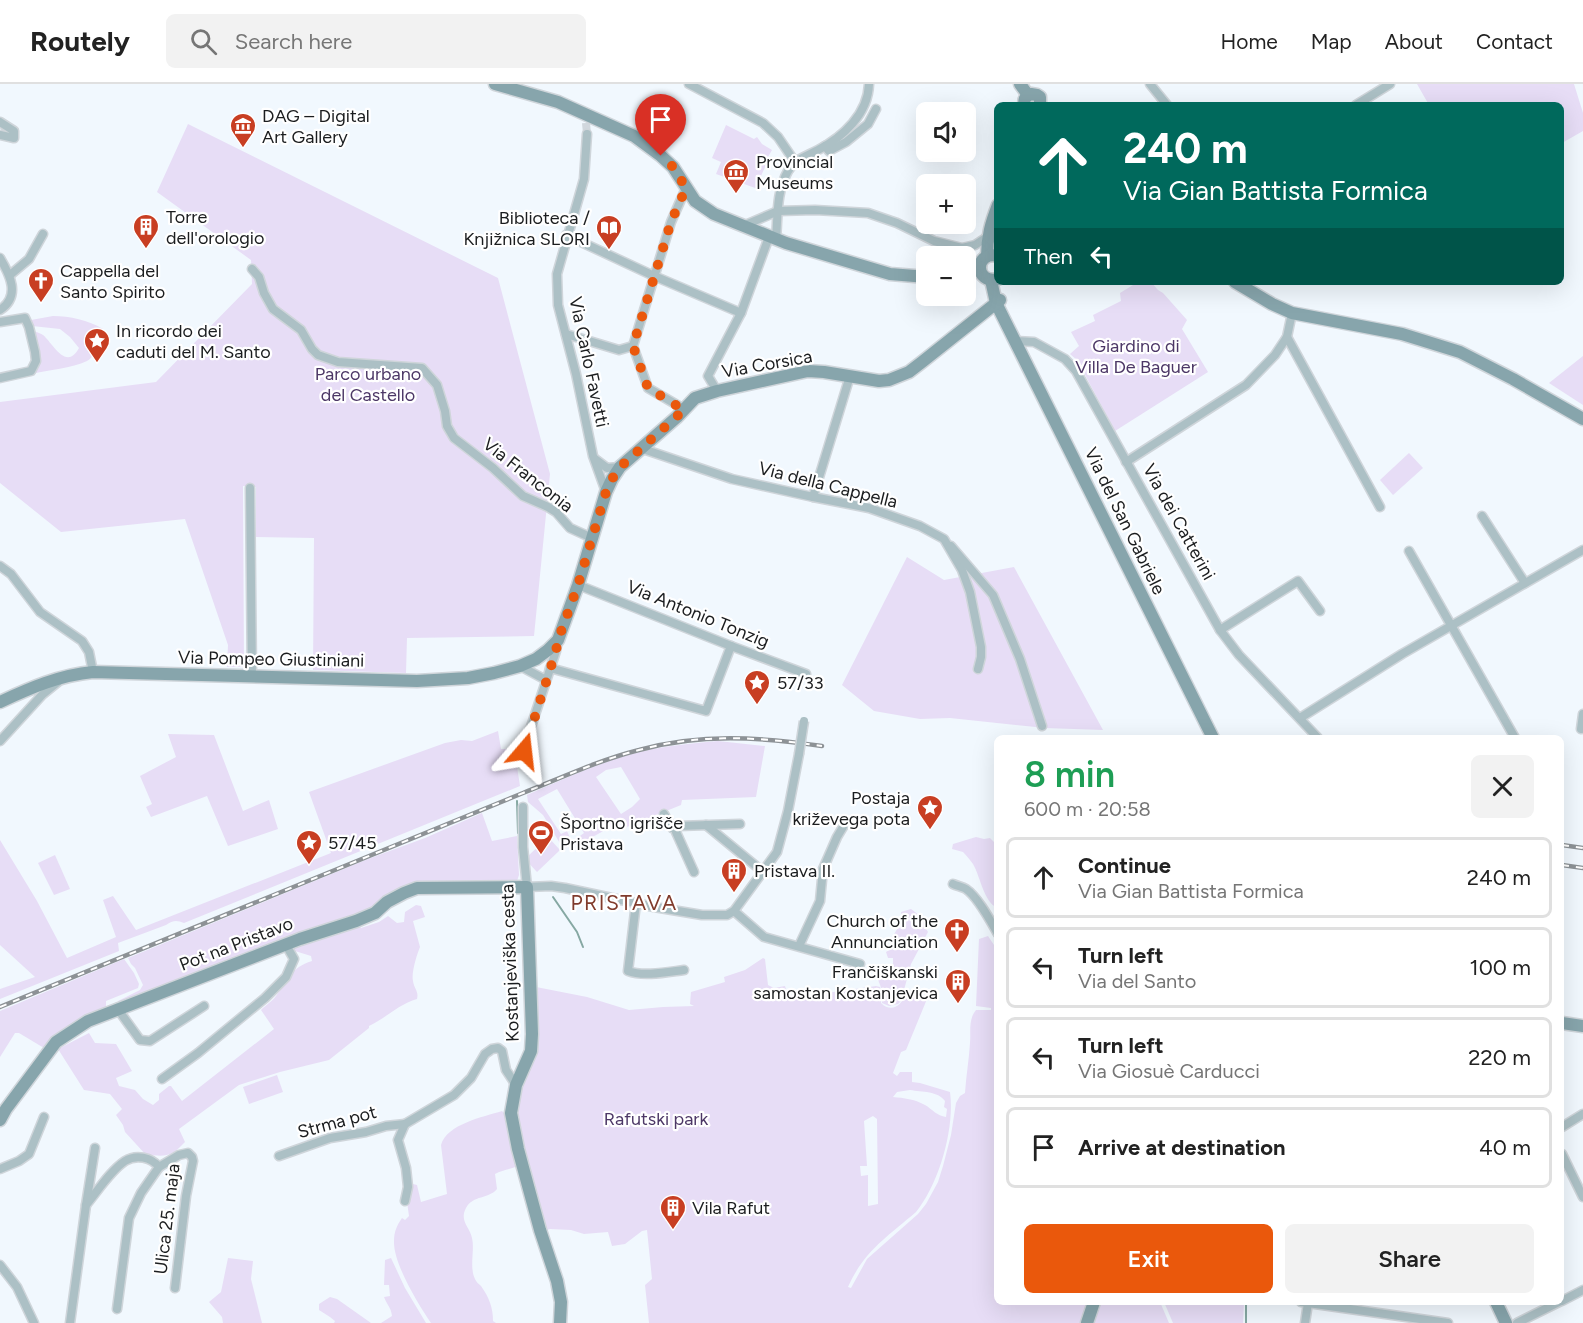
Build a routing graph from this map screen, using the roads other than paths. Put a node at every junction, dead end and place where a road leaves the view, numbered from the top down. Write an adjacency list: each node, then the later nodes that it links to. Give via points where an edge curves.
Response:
1 (495, 84): 17 (main road, via 558,102 586,118 634,136 673,167)
2 (869, 84): 15 (street, via 865,107 857,119)
3 (1020, 84): 8 (main road)
4 (1150, 84): 9 (street)
5 (1390, 84): 7 (street)
6 (691, 85): 16 (street, via 763,123)
7 (1378, 87): 10 (street)
8 (1032, 97)
9 (1165, 102)
10 (1360, 102)
11 (876, 109): 15 (street, via 868,124 846,142 829,151)
12 (0, 122): 14 (street, via 14,131 14,138)
13 (587, 134): 22 (street, Via Carlo Favetti, via 584,179)
14 (0, 135)
15 (825, 146): 16 (street)
16 (795, 162): 18 (street, via 779,192)
17 (686, 188): 20 (main road, via 695,201 714,214); 31 (street)
18 (778, 211): 20 (street); 23 (street, via 868,213 934,241 962,248); 24 (street)
19 (994, 215): 23 (main road)
20 (743, 226): 24 (main road)
21 (44, 234): 30 (street, via 29,259)
22 (566, 235): 31 (street); 41 (street, Via Carlo Favetti, via 556,274 558,305)
23 (987, 237): 25 (main road)
24 (772, 238): 32 (main road, via 890,274); 38 (street)
25 (992, 256): 27 (main road, via 981,261)
26 (0, 258): 30 (street)
27 (980, 267): 29 (main road); 33 (main road, via 984,278)
28 (252, 269): 59 (street, Via Franconia, via 260,277 273,309 301,330 318,355 338,362 422,368 437,385 447,426 454,438 523,496 548,507 570,528)
29 (976, 269)
30 (10, 275): 37 (street, via 10,299)
31 (654, 276): 38 (street); 44 (street)
32 (916, 276)
33 (994, 280)
34 (996, 285): 36 (main road, Via del San Gabriele)
35 (1240, 285): 39 (main road)
36 (998, 301): 43 (main road, Via del San Gabriele); 45 (main road, Via Corsica, via 900,377 879,381)
37 (0, 310)
38 (741, 313): 47 (street, via 708,376)
39 (1292, 314): 42 (street); 49 (main road, via 1402,334 1460,352)
40 (0, 322): 46 (street, via 25,318 36,361 31,371)
41 (566, 334): 44 (street, via 619,350); 51 (street, Via Carlo Favetti)
42 (1287, 336): 52 (street, via 1246,385); 57 (street)
43 (1015, 340): 52 (street, Via dei Catterini, via 1034,342 1071,365); 85 (main road, Via del San Gabriele)
44 (633, 346): 48 (street, via 648,388)
45 (850, 376): 47 (main road, Via Corsica, via 808,371); 56 (street)
46 (0, 378)
47 (717, 391): 48 (main road, Via Corsica, via 695,398)
48 (684, 410): 50 (main road)
49 (1583, 418)
50 (640, 448): 53 (main road); 56 (street, Via della Cappella, via 732,479)
51 (593, 456): 53 (street, Via Carlo Favetti, via 606,468); 55 (street, Via Carlo Favetti)
52 (1126, 462): 68 (street, Via dei Catterini)
53 (620, 467): 55 (main road)
54 (250, 488): 77 (street)
55 (606, 492): 59 (main road)
56 (813, 497): 60 (street, Via della Cappella, via 869,508)
57 (1380, 507)
58 (1482, 516): 64 (street)
59 (592, 538): 65 (main road)
60 (944, 539): 73 (street, via 970,592 981,646); 83 (street, via 993,595)
61 (1583, 550): 64 (street)
62 (1409, 551): 67 (street)
63 (0, 566): 74 (street, via 11,574 40,612 82,641)
64 (1525, 583): 67 (street)
65 (578, 585): 69 (main road); 70 (street, Via Antonio Tonzig)
66 (1320, 611): 68 (street, via 1298,581)
67 (1451, 626): 81 (street); 87 (street)
68 (1220, 630): 81 (street, Via dei Catterini)
69 (558, 640): 71 (main road, Via Pompeo Giustiniani, via 536,659); 72 (street)
70 (731, 646): 72 (street, via 706,711); 75 (street, Via Antonio Tonzig)
71 (520, 666): 77 (main road, Via Pompeo Giustiniani, via 468,678 417,681); 78 (street)
72 (550, 668): 78 (street)
73 (978, 669)
74 (93, 672): 76 (main road, Via Pompeo Giustiniani); 77 (main road, Via Pompeo Giustiniani)
75 (806, 674)
76 (64, 677): 79 (main road); 88 (street, Via Pompeo Giustiniani)
77 (252, 677)
78 (546, 680): 89 (street)
79 (0, 702)
80 (1583, 714): 84 (street)
81 (1300, 718): 86 (street, Via dei Catterini)
82 (804, 721): 96 (street, bridge, via 777,852)
83 (1042, 726)
84 (1581, 729)
85 (1212, 735)
86 (1316, 735)
87 (1513, 735)
88 (0, 741)
89 (524, 751)
90 (523, 807): 99 (street, Kostanjeviška cesta)
91 (664, 814): 95 (street, via 672,828)
92 (740, 824): 93 (street)
93 (706, 825): 95 (street); 96 (street)
94 (843, 827): 104 (street, via 823,868 820,901)
95 (677, 828): 97 (street, via 678,839)
96 (762, 871): 101 (street)
97 (694, 872)
98 (953, 885): 102 (street, via 966,889)
99 (528, 887): 100 (street, via 565,888); 103 (main road, Pot na Pristavo, via 417,888 387,902 375,913); 112 (main road, Kostanjeviška cesta, via 531,1051)
100 (636, 903): 101 (street, via 702,915 727,915); 106 (street, via 628,971)
101 (734, 911): 104 (street, via 764,937)
102 (994, 927)
103 (286, 945): 108 (main road, Pot na Pristavo); 111 (street, via 294,959 286,976 265,998)
104 (799, 946): 105 (street)
105 (860, 964)
106 (684, 970)
107 (204, 1006): 108 (street, via 150,1041 140,1040)
108 (117, 1008): 115 (main road, Pot na Pristavo, via 56,1042)
109 (1564, 1023): 110 (main road)
110 (1583, 1026)
111 (162, 1079)
112 (516, 1085): 116 (street, Strma pot, via 506,1070 502,1051 492,1049 454,1095); 139 (main road, Kostanjeviška cesta, via 511,1113 557,1281)
113 (1583, 1114): 117 (street)
114 (44, 1118): 122 (street, via 28,1154)
115 (0, 1120)
116 (405, 1124): 119 (street, Strma pot, via 330,1138); 124 (street, Strma pot, via 398,1140 406,1168)
117 (1564, 1126)
118 (95, 1148): 125 (street)
119 (279, 1156)
120 (1564, 1158): 123 (street)
121 (159, 1167): 125 (street, Ulica 25. maja, via 142,1156 126,1160); 127 (street, Ulica 25. maja, via 188,1153 193,1161); 135 (street, Ulica 25. maja, via 129,1218)
122 (0, 1169)
123 (1583, 1197)
124 (405, 1201)
125 (86, 1205): 138 (street)
126 (0, 1265): 137 (street, via 17,1287)
127 (175, 1288)
128 (1583, 1290): 129 (street)
129 (1564, 1299)
130 (1093, 1305): 140 (main road)
131 (1304, 1305): 141 (street)
132 (1317, 1305): 136 (street)
133 (1497, 1305): 143 (main road)
134 (1552, 1305): 144 (street)
135 (117, 1309)
136 (1417, 1321): 142 (street)
137 (34, 1323)
138 (70, 1323)
139 (560, 1323)
140 (1087, 1323)
141 (1305, 1323)
142 (1448, 1323)
143 (1506, 1323)
144 (1517, 1323)

